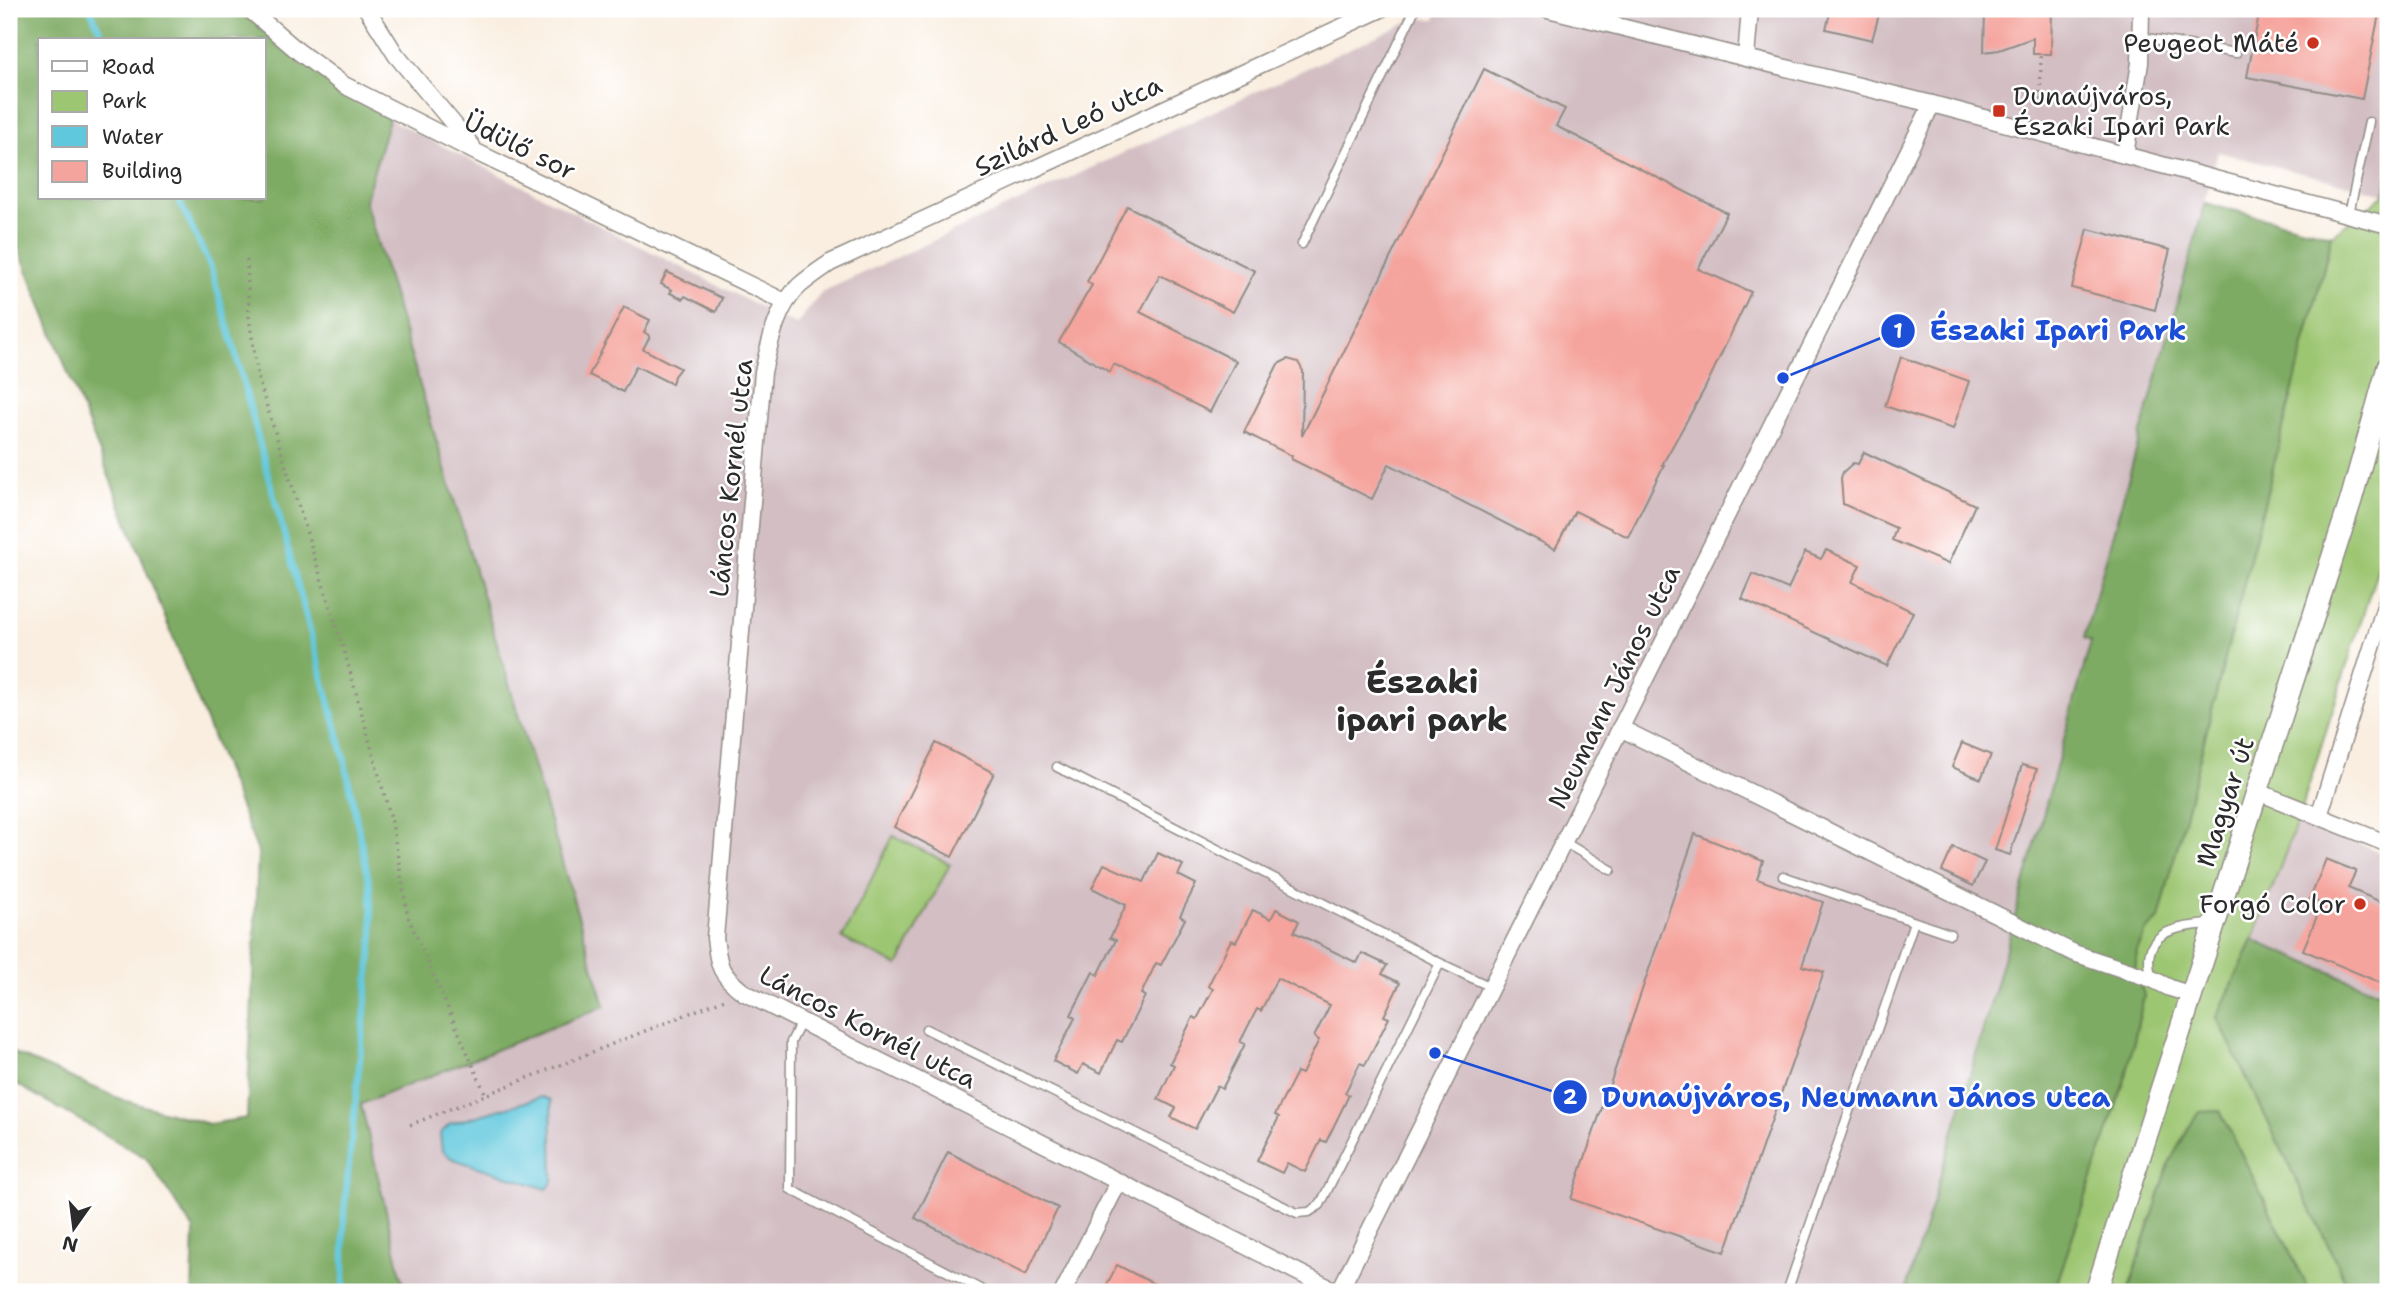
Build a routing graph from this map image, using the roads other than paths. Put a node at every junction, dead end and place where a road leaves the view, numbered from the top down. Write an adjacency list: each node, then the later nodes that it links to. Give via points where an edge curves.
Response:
1 (249, 9): 13 (street, Üdülő sor, via 344,85)
2 (367, 9): 13 (street, via 396,55)
3 (1381, 9): 18 (street, Szilárd Leó utca, via 830,263)
4 (1415, 9): 17 (lane)
5 (1548, 9): 10 (street)
6 (1751, 9): 10 (street)
7 (2141, 9): 8 (street)
8 (2141, 37): 9 (lane); 14 (street)
9 (2236, 53)
10 (1746, 58): 11 (street)
11 (1932, 104): 14 (street); 21 (street, Neumann János utca)
12 (2369, 122): 15 (lane)
13 (478, 153): 18 (street, Üdülő sor)
14 (2125, 155): 15 (street)
15 (2349, 214): 16 (street)
16 (2388, 225)
17 (1302, 244)
18 (785, 302): 36 (street, Láncos Kornél utca, via 763,372 715,938 726,978 743,992)
19 (2388, 367): 23 (street, Magyar út, via 2351,500)
20 (2388, 597): 24 (street)
21 (1620, 729): 25 (street, Neumann János utca); 33 (street, via 2074,953)
22 (1057, 766): 32 (lane)
23 (2258, 792): 24 (street); 30 (street, Magyar út)
24 (2319, 816): 26 (street)
25 (1563, 842): 27 (lane); 34 (street, Neumann János utca)
26 (2388, 844)
27 (1611, 870)
28 (1783, 876): 29 (lane)
29 (1914, 922): 31 (lane); 42 (lane)
30 (2215, 924): 33 (lane, via 2169,931 2154,940 2148,953); 35 (street, Magyar út)
31 (1950, 934)
32 (1440, 963): 34 (lane); 37 (lane, via 1320,1205 1309,1212 1297,1213)
33 (2152, 979): 35 (street)
34 (1491, 987): 41 (street, Neumann János utca)
35 (2192, 996): 43 (street, Magyar út)
36 (802, 1020): 38 (street, Láncos Kornél utca); 39 (lane, via 791,1042 790,1189)
37 (926, 1029)
38 (1118, 1183): 40 (street); 41 (street, Láncos Kornél utca)
39 (986, 1292)
40 (1063, 1292)
41 (1338, 1292)
42 (1787, 1292)
43 (2096, 1292)

